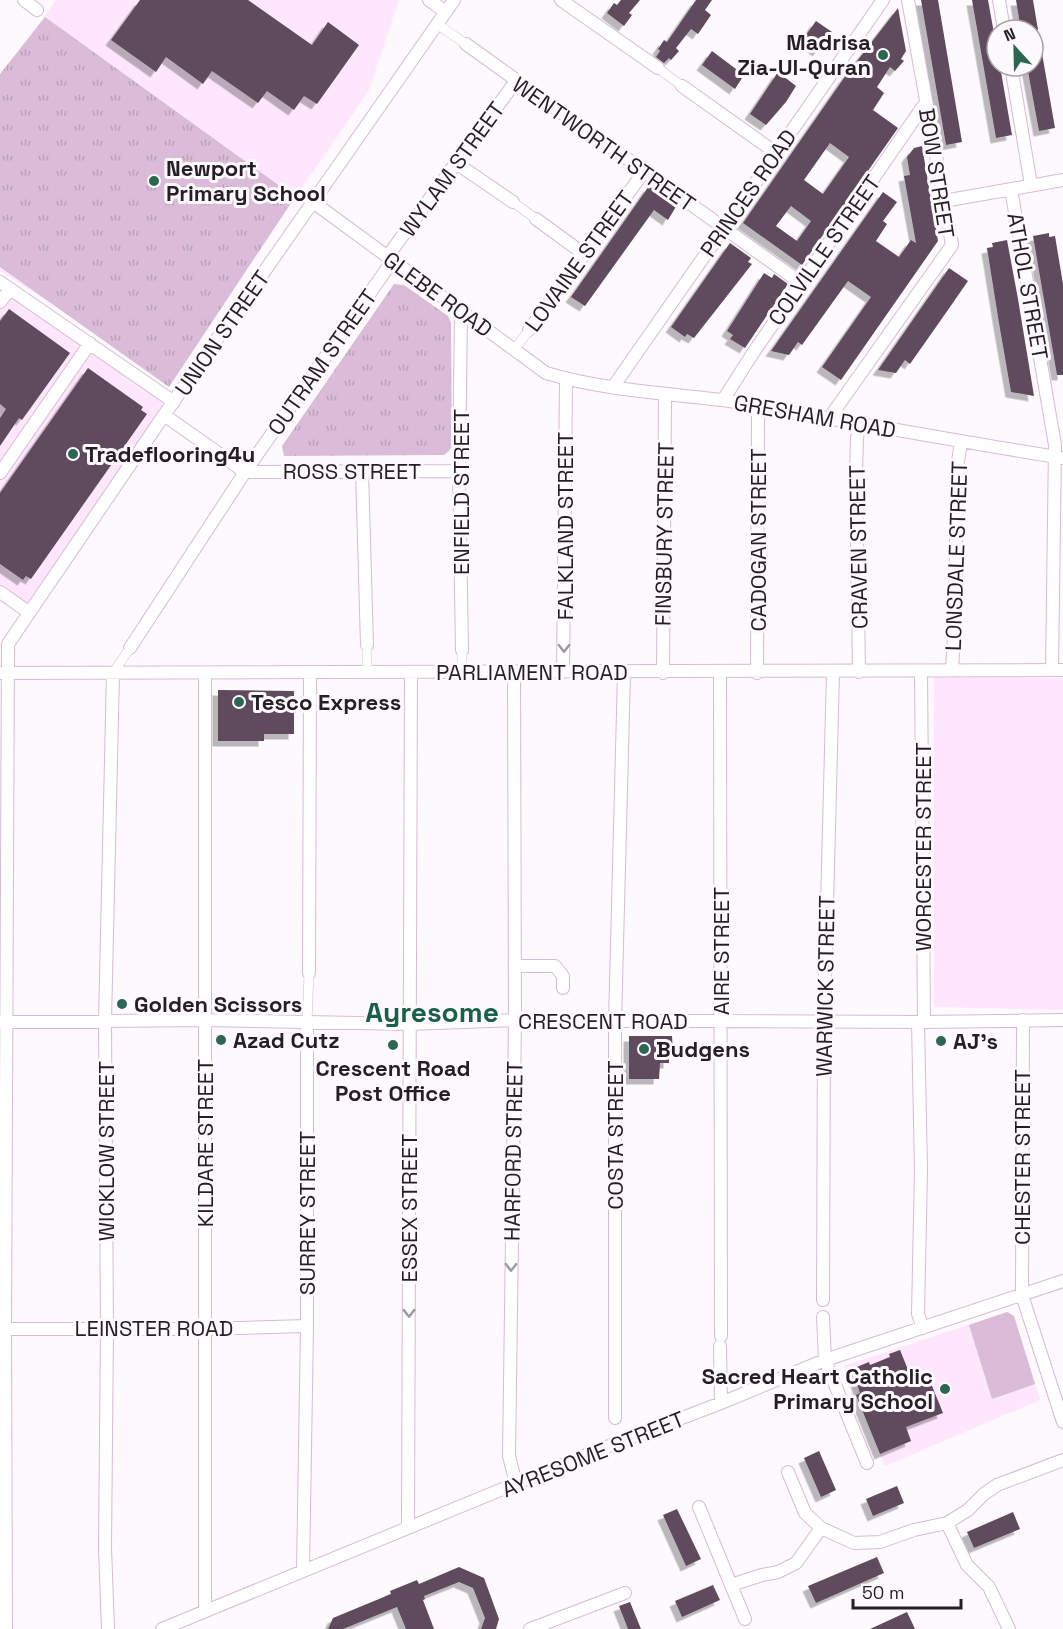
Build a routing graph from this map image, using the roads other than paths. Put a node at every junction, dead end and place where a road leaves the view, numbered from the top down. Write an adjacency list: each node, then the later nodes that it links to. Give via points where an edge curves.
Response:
1 (24, 0): 8 (street)
2 (429, 0): 9 (street)
3 (454, 0): 9 (street, UNION STREET)
4 (561, 0): 13 (street)
5 (883, 0): 20 (street, PRINCES ROAD)
6 (908, 0): 17 (street, BOW STREET)
7 (999, 0): 10 (street)
8 (37, 9)
9 (446, 12): 11 (street, UNION STREET)
10 (1002, 18)
11 (437, 24): 12 (street, WENTWORTH STREET); 27 (street, UNION STREET)
12 (466, 44): 15 (street, WENTWORTH STREET)
13 (658, 68): 16 (street)
14 (1013, 78): 24 (street)
15 (516, 81): 18 (street, WENTWORTH STREET); 21 (street, WYLAM STREET)
16 (682, 86): 20 (street)
17 (926, 102): 26 (street, BOW STREET); 33 (street, COLVILLE STREET)
18 (576, 123): 19 (street, WENTWORTH STREET)
19 (600, 140): 22 (street, WENTWORTH STREET)
20 (776, 153): 30 (street, PRINCES ROAD)
21 (456, 163): 28 (street); 32 (street, WYLAM STREET)
22 (643, 173): 30 (street, WENTWORTH STREET); 31 (street, LOVAINE STREET)
23 (1063, 180): 24 (street)
24 (1031, 185): 25 (street)
25 (1011, 189): 26 (street); 50 (street, ATHOL STREET)
26 (944, 201): 47 (street, BOW STREET, via 952,245)
27 (313, 202): 32 (street, GLEBE ROAD); 44 (street, UNION STREET)
28 (513, 202): 29 (street)
29 (537, 219): 31 (street)
30 (723, 228): 33 (street, WENTWORTH STREET); 41 (street, PRINCES ROAD)
31 (584, 254): 37 (street, LOVAINE STREET)
32 (390, 258): 36 (street, GLEBE ROAD); 53 (street, OUTRAM STREET)
33 (801, 284): 43 (street, COLVILLE STREET)
34 (5, 285): 35 (street); 38 (street)
35 (0, 302)
36 (461, 311): 39 (street, GLEBE ROAD); 52 (street, ENFIELD STREET)
37 (529, 330): 39 (street, LOVAINE STREET)
38 (90, 344): 44 (street); 54 (street)
39 (514, 350): 40 (street, GLEBE ROAD, via 546,373)
40 (566, 379): 41 (street, GRESHAM ROAD); 65 (street, FALKLAND STREET, one-way to 65)
41 (613, 387): 42 (street, GRESHAM ROAD)
42 (665, 395): 43 (street, GRESHAM ROAD); 73 (street, FINSBURY STREET)
43 (723, 400): 45 (street, GRESHAM ROAD)
44 (174, 402): 46 (street, UNION STREET)
45 (758, 407): 47 (street, GRESHAM ROAD); 75 (street, CADOGAN STREET)
46 (164, 415): 53 (street); 56 (street, UNION STREET)
47 (830, 417): 48 (street, GRESHAM ROAD)
48 (860, 423): 49 (street, GRESHAM ROAD); 67 (street, CRAVEN STREET, via 856,472)
49 (961, 441): 50 (street, GRESHAM ROAD); 60 (street, LONSDALE STREET)
50 (1059, 457): 61 (street, ATHOL STREET, via 1053,498)
51 (362, 471): 52 (street, ROSS STREET); 53 (street, ROSS STREET); 57 (street)
52 (459, 471): 59 (street, ENFIELD STREET)
53 (245, 472): 58 (street, OUTRAM STREET)
54 (0, 473)
55 (0, 592): 56 (street)
56 (28, 612): 68 (street, UNION STREET, via 8,644)
57 (367, 645): 70 (street)
58 (130, 648): 69 (street, OUTRAM STREET)
59 (462, 650): 71 (street, ENFIELD STREET)
60 (952, 670): 61 (street, PARLIAMENT ROAD); 62 (street, PARLIAMENT ROAD)
61 (1058, 670)
62 (921, 671): 67 (street, PARLIAMENT ROAD); 91 (street, WORCESTER STREET)
63 (411, 672): 70 (street, PARLIAMENT ROAD); 71 (street, PARLIAMENT ROAD); 92 (street, ESSEX STREET)
64 (514, 672): 65 (street, PARLIAMENT ROAD); 71 (street, PARLIAMENT ROAD); 78 (street, HARFORD STREET)
65 (563, 672): 72 (street, PARLIAMENT ROAD)
66 (833, 672): 67 (street, PARLIAMENT ROAD); 75 (street, PARLIAMENT ROAD); 90 (street, WARWICK STREET)
67 (859, 672)
68 (4, 673): 69 (street, PARLIAMENT ROAD); 87 (street, UNION STREET)
69 (113, 673): 76 (street, PARLIAMENT ROAD); 85 (street, WICKLOW STREET)
70 (367, 673): 77 (street, PARLIAMENT ROAD)
71 (462, 673)
72 (624, 673): 73 (street, PARLIAMENT ROAD); 89 (street, COSTA STREET)
73 (663, 673): 74 (street, PARLIAMENT ROAD)
74 (720, 673): 75 (street, PARLIAMENT ROAD); 86 (street, AIRE STREET)
75 (757, 673)
76 (205, 674): 77 (street, PARLIAMENT ROAD); 81 (street, KILDARE STREET)
77 (310, 674): 79 (street, SURREY STREET)
78 (515, 966): 80 (street, via 555,966 563,976); 82 (street, HARFORD STREET)
79 (309, 973): 88 (street, SURREY STREET)
80 (563, 988)
81 (205, 1020): 85 (street, CRESCENT ROAD); 88 (street, CRESCENT ROAD); 101 (street, KILDARE STREET)
82 (515, 1020): 89 (street, CRESCENT ROAD); 92 (street, CRESCENT ROAD); 110 (street, HARFORD STREET, one-way to 110, via 509,1456)
83 (1023, 1020): 84 (street, CRESCENT ROAD); 91 (street, CRESCENT ROAD); 94 (street, CHESTER STREET)
84 (1063, 1020)
85 (105, 1021): 87 (street, CRESCENT ROAD); 100 (street, WICKLOW STREET)
86 (721, 1021): 89 (street, CRESCENT ROAD); 90 (street, CRESCENT ROAD); 103 (street, AIRE STREET)
87 (3, 1022): 99 (street, UNION STREET)
88 (307, 1022): 92 (street, CRESCENT ROAD); 97 (street, SURREY STREET)
89 (615, 1022): 105 (street, COSTA STREET)
90 (824, 1022): 91 (street, CRESCENT ROAD); 95 (street, WARWICK STREET)
91 (921, 1022): 98 (street, WORCESTER STREET, via 918,1314)
92 (410, 1024): 113 (street, ESSEX STREET, one-way to 113)
93 (1063, 1281): 94 (street, AYRESOME STREET)
94 (1022, 1295): 98 (street, AYRESOME STREET); 104 (street, CHESTER STREET)
95 (823, 1300)
96 (823, 1317): 102 (street)
97 (307, 1326): 101 (street, LEINSTER ROAD); 115 (street, SURREY STREET)
98 (923, 1328): 102 (street, AYRESOME STREET)
99 (2, 1329): 100 (street, LEINSTER ROAD); 120 (street, UNION STREET)
100 (107, 1329): 101 (street, LEINSTER ROAD); 121 (street, WICKLOW STREET)
101 (206, 1329): 118 (street, KILDARE STREET)
102 (825, 1360): 103 (street, AYRESOME STREET); 108 (street)
103 (722, 1403): 110 (street, AYRESOME STREET)
104 (1060, 1408): 106 (street, CHESTER STREET)
105 (615, 1418)
106 (1063, 1422)
107 (1063, 1460): 112 (street, via 997,1485)
108 (867, 1463)
109 (788, 1472): 114 (street, via 805,1513)
110 (516, 1484): 113 (street, AYRESOME STREET)
111 (699, 1507): 116 (street)
112 (947, 1523): 114 (street, via 880,1542 854,1543); 124 (street, via 967,1565 989,1587)
113 (408, 1528): 115 (street, AYRESOME STREET)
114 (820, 1528): 116 (street, via 796,1563)
115 (303, 1571): 118 (street, AYRESOME STREET)
116 (732, 1585): 119 (street)
117 (625, 1593): 123 (street)
118 (205, 1611): 122 (street, AYRESOME STREET)
119 (745, 1619)
120 (6, 1629)
121 (108, 1629)
122 (162, 1629)
123 (530, 1629)
124 (1009, 1629)

